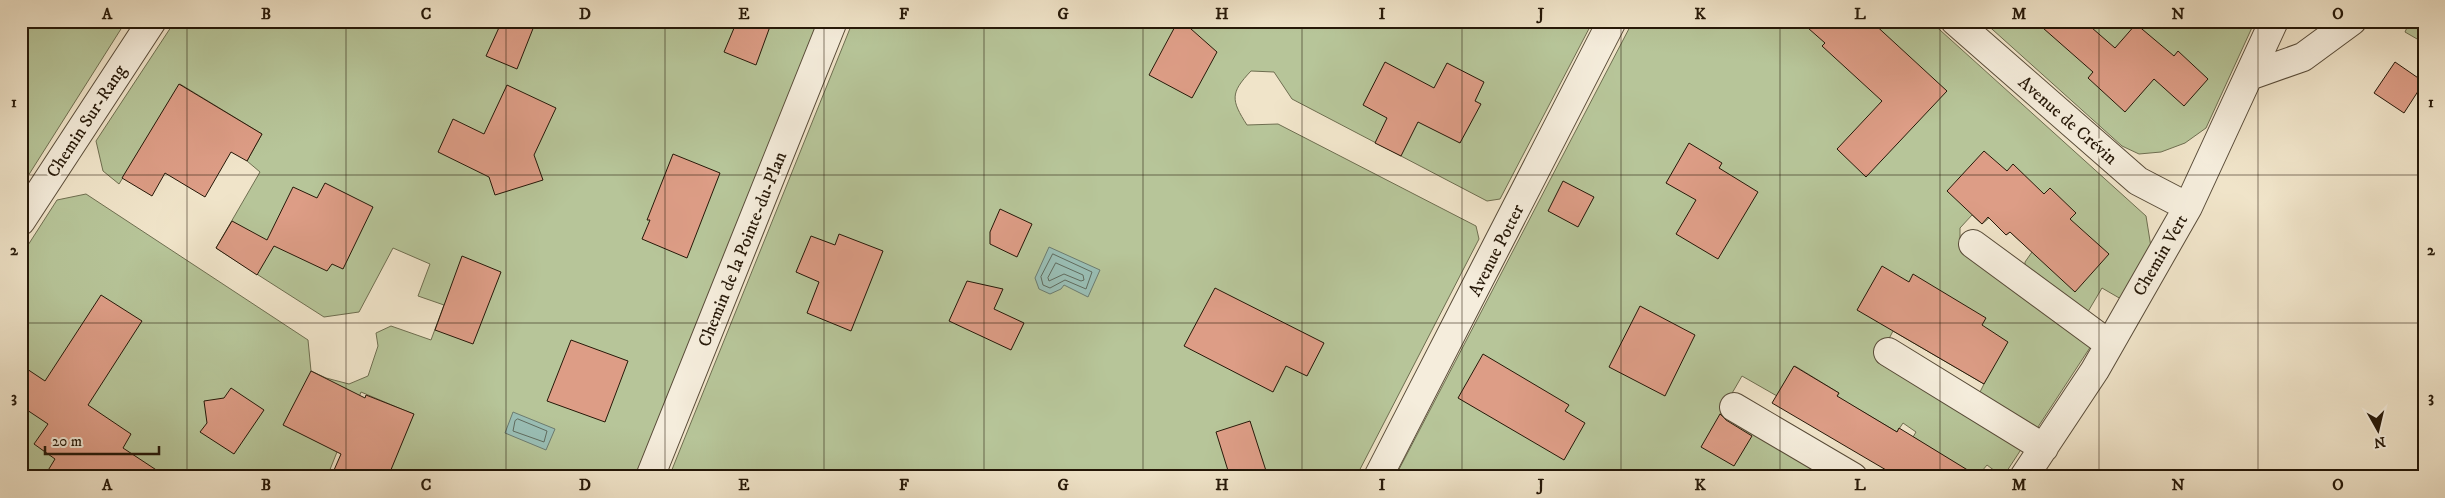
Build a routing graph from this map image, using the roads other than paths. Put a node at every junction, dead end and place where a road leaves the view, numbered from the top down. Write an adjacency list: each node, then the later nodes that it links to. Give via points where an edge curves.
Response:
1 (152, 21): 9 (street, Chemin Sur-Rang)
2 (833, 21): 15 (street, Chemin de la Pointe-du-Plan)
3 (1612, 21): 16 (street, Avenue Potter)
4 (1955, 21): 8 (street, Avenue de Crévin, via 2138,181)
5 (2274, 21): 7 (street, Chemin Vert)
6 (2352, 21): 7 (street, via 2303,57)
7 (2250, 76): 8 (street, Chemin Vert)
8 (2188, 207): 11 (street, Chemin Vert)
9 (21, 221)
10 (1973, 244): 11 (street)
11 (2109, 344): 14 (street, Chemin Vert)
12 (1888, 352): 14 (street)
13 (1734, 407): 17 (street)
14 (2044, 448): 18 (street, Chemin Vert)
15 (650, 477)
16 (1378, 477)
17 (1853, 477)
18 (2024, 477)

